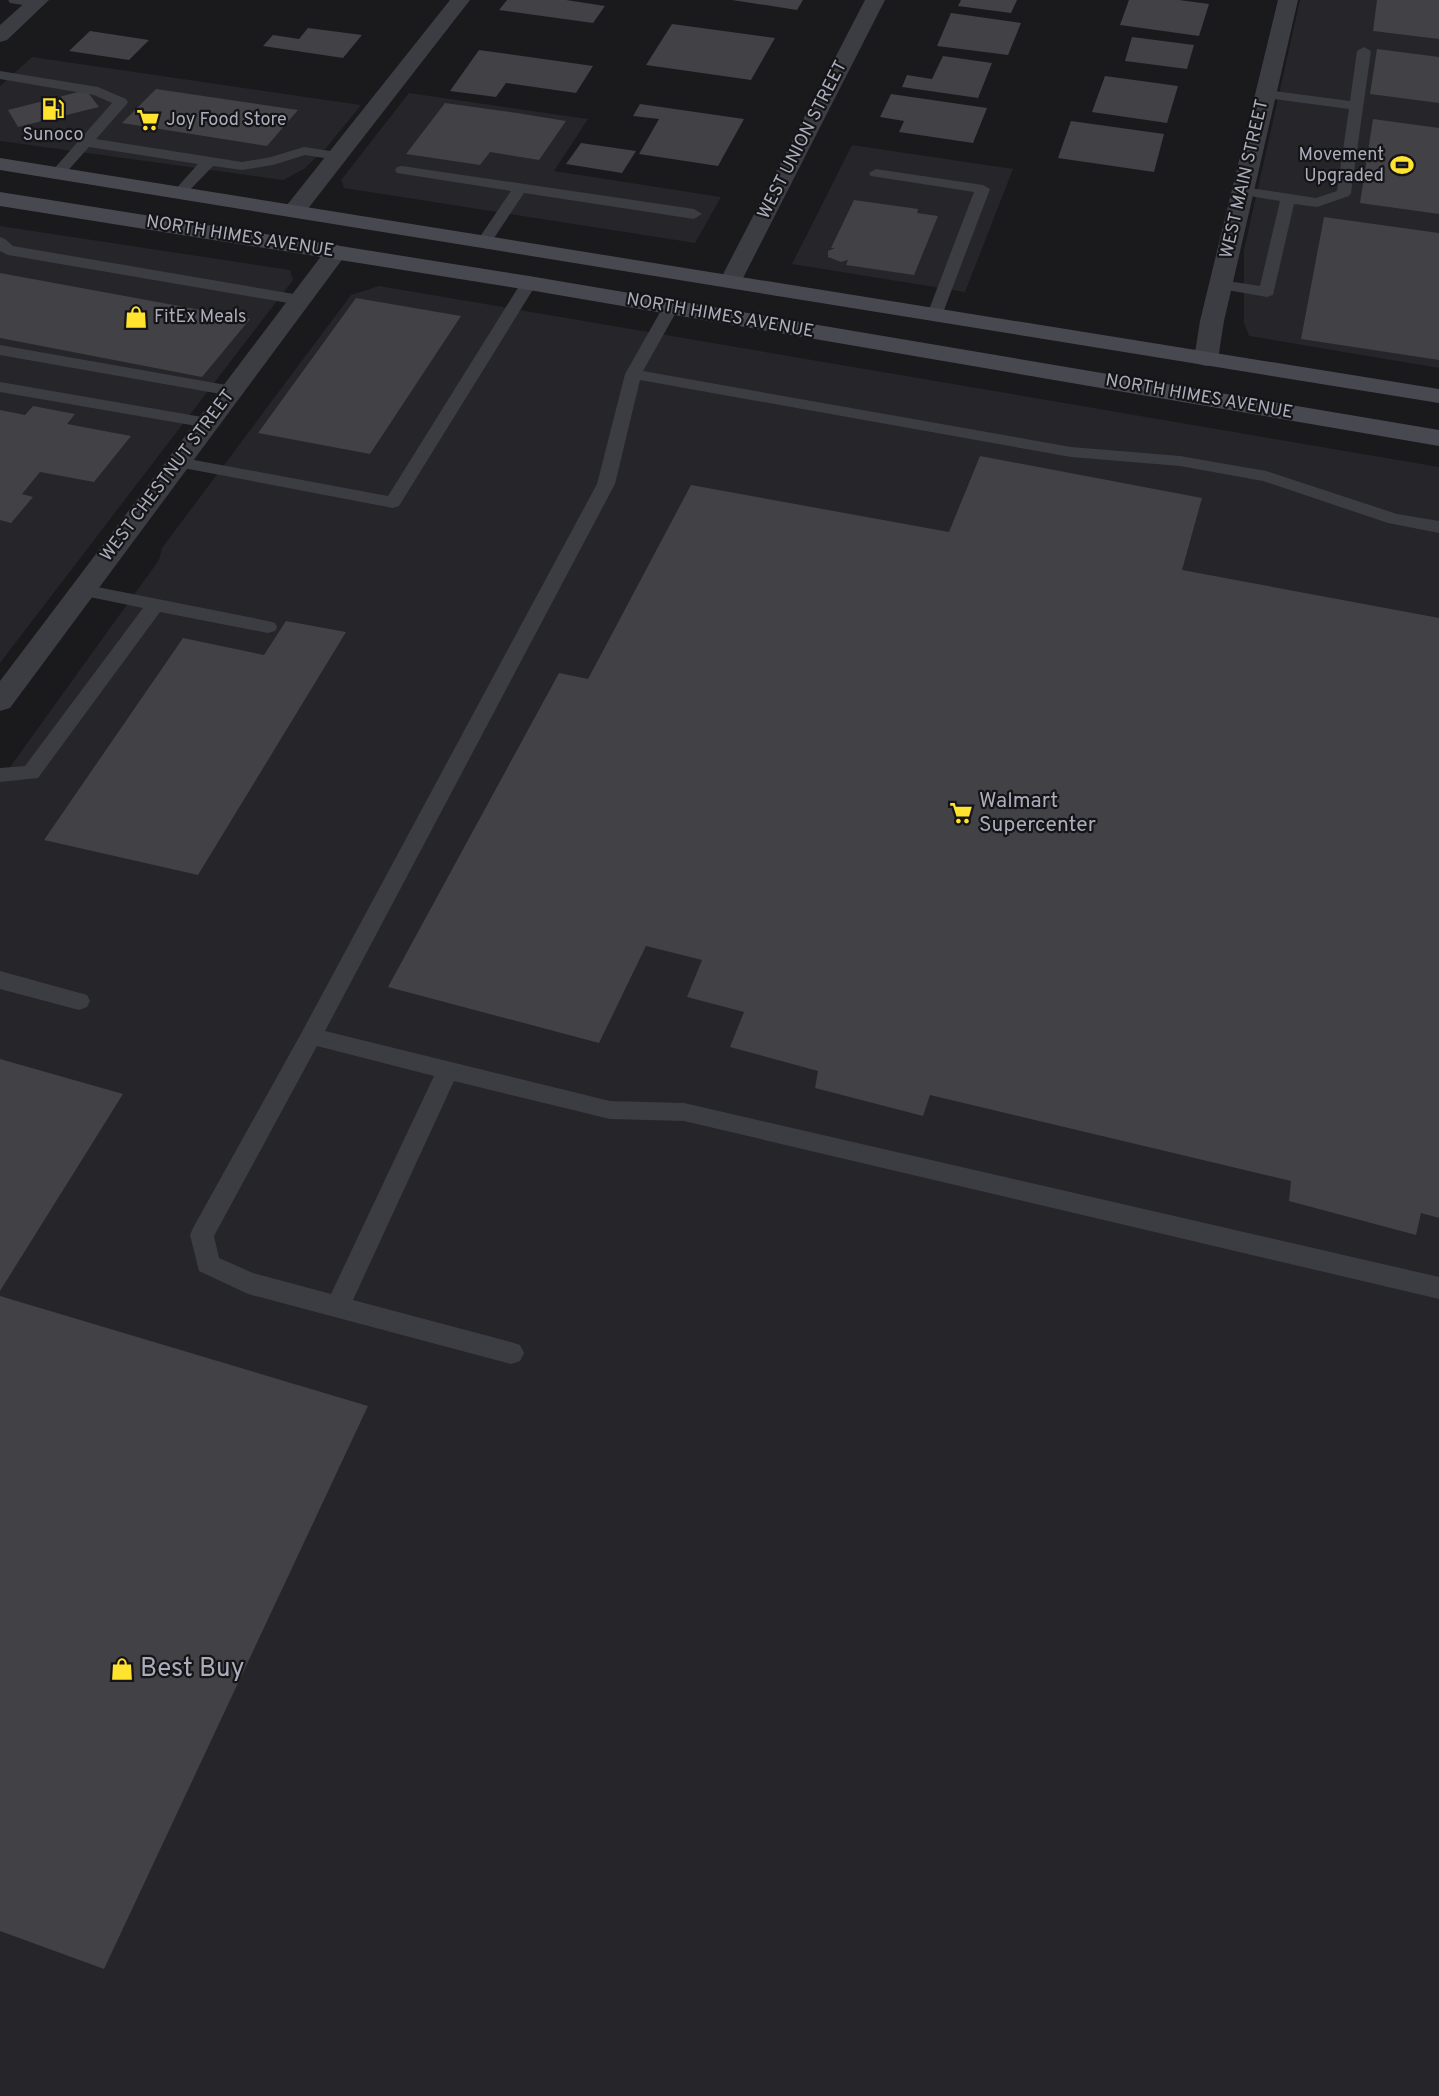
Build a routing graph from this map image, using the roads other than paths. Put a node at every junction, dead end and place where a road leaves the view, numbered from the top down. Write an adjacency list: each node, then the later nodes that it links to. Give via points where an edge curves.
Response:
1 (15, 0): 5 (lane)
2 (460, 0): 12 (street)
3 (875, 0): 29 (street, WEST UNION STREET)
4 (1288, 0): 9 (street, WEST MAIN STREET)
5 (38, 2): 6 (street)
6 (0, 36)
7 (1364, 51): 10 (lane)
8 (0, 75): 11 (lane, via 98,91 122,102)
9 (1266, 94): 10 (lane); 19 (street, WEST MAIN STREET)
10 (1356, 106): 21 (lane, via 1344,193 1317,203)
11 (86, 142): 13 (lane); 16 (lane)
12 (337, 156): 13 (lane, via 304,151 243,166); 23 (street)
13 (210, 160): 20 (lane)
14 (0, 164): 16 (street, NORTH HIMES AVENUE)
15 (402, 170): 18 (lane)
16 (58, 173): 20 (street, NORTH HIMES AVENUE)
17 (876, 173): 34 (lane, via 983,189)
18 (520, 188): 24 (lane); 25 (lane)
19 (1243, 191): 21 (lane); 31 (street, WEST MAIN STREET)
20 (180, 192): 23 (street, NORTH HIMES AVENUE)
21 (1288, 198): 31 (lane, via 1267,292)
22 (3, 203): 27 (street, NORTH HIMES AVENUE)
23 (295, 210): 25 (street, NORTH HIMES AVENUE)
24 (694, 214)
25 (485, 241): 29 (street, NORTH HIMES AVENUE)
26 (0, 242): 32 (lane, via 8,250)
27 (336, 252): 28 (street, NORTH HIMES AVENUE); 32 (street, WEST CHESTNUT STREET)
28 (391, 261): 29 (street, via 466,258 694,288); 30 (street, NORTH HIMES AVENUE)
29 (731, 280): 34 (street, NORTH HIMES AVENUE)
30 (529, 283): 33 (street, NORTH HIMES AVENUE); 44 (lane, via 393,501)
31 (1221, 285): 37 (street, WEST MAIN STREET)
32 (300, 300): 40 (street, WEST CHESTNUT STREET)
33 (671, 307): 35 (street, via 688,300 725,296 954,334); 38 (lane); 43 (street, NORTH HIMES AVENUE)
34 (935, 315): 35 (street, NORTH HIMES AVENUE)
35 (1080, 339): 37 (street, NORTH HIMES AVENUE)
36 (0, 350): 40 (lane)
37 (1206, 359): 41 (street, NORTH HIMES AVENUE)
38 (633, 374): 45 (lane, via 1071,452 1180,460 1266,476 1394,519); 53 (lane, via 606,484)
39 (0, 387): 42 (lane)
40 (232, 391): 42 (street, WEST CHESTNUT STREET)
41 (1439, 396)
42 (208, 423): 44 (street, WEST CHESTNUT STREET)
43 (1439, 438)
44 (178, 462): 46 (street, WEST CHESTNUT STREET)
45 (1439, 527)
46 (82, 590): 47 (lane); 49 (street, WEST CHESTNUT STREET)
47 (155, 605): 48 (lane); 50 (lane, via 31,773)
48 (268, 627)
49 (0, 701)
50 (0, 775)
51 (0, 980): 52 (lane)
52 (79, 1001)
53 (311, 1036): 54 (lane); 56 (lane, via 202,1235 208,1264 248,1283)
54 (448, 1070): 55 (lane, via 610,1110 684,1112); 56 (lane)
55 (1439, 1288)
56 (338, 1306): 57 (lane)
57 (511, 1353)

